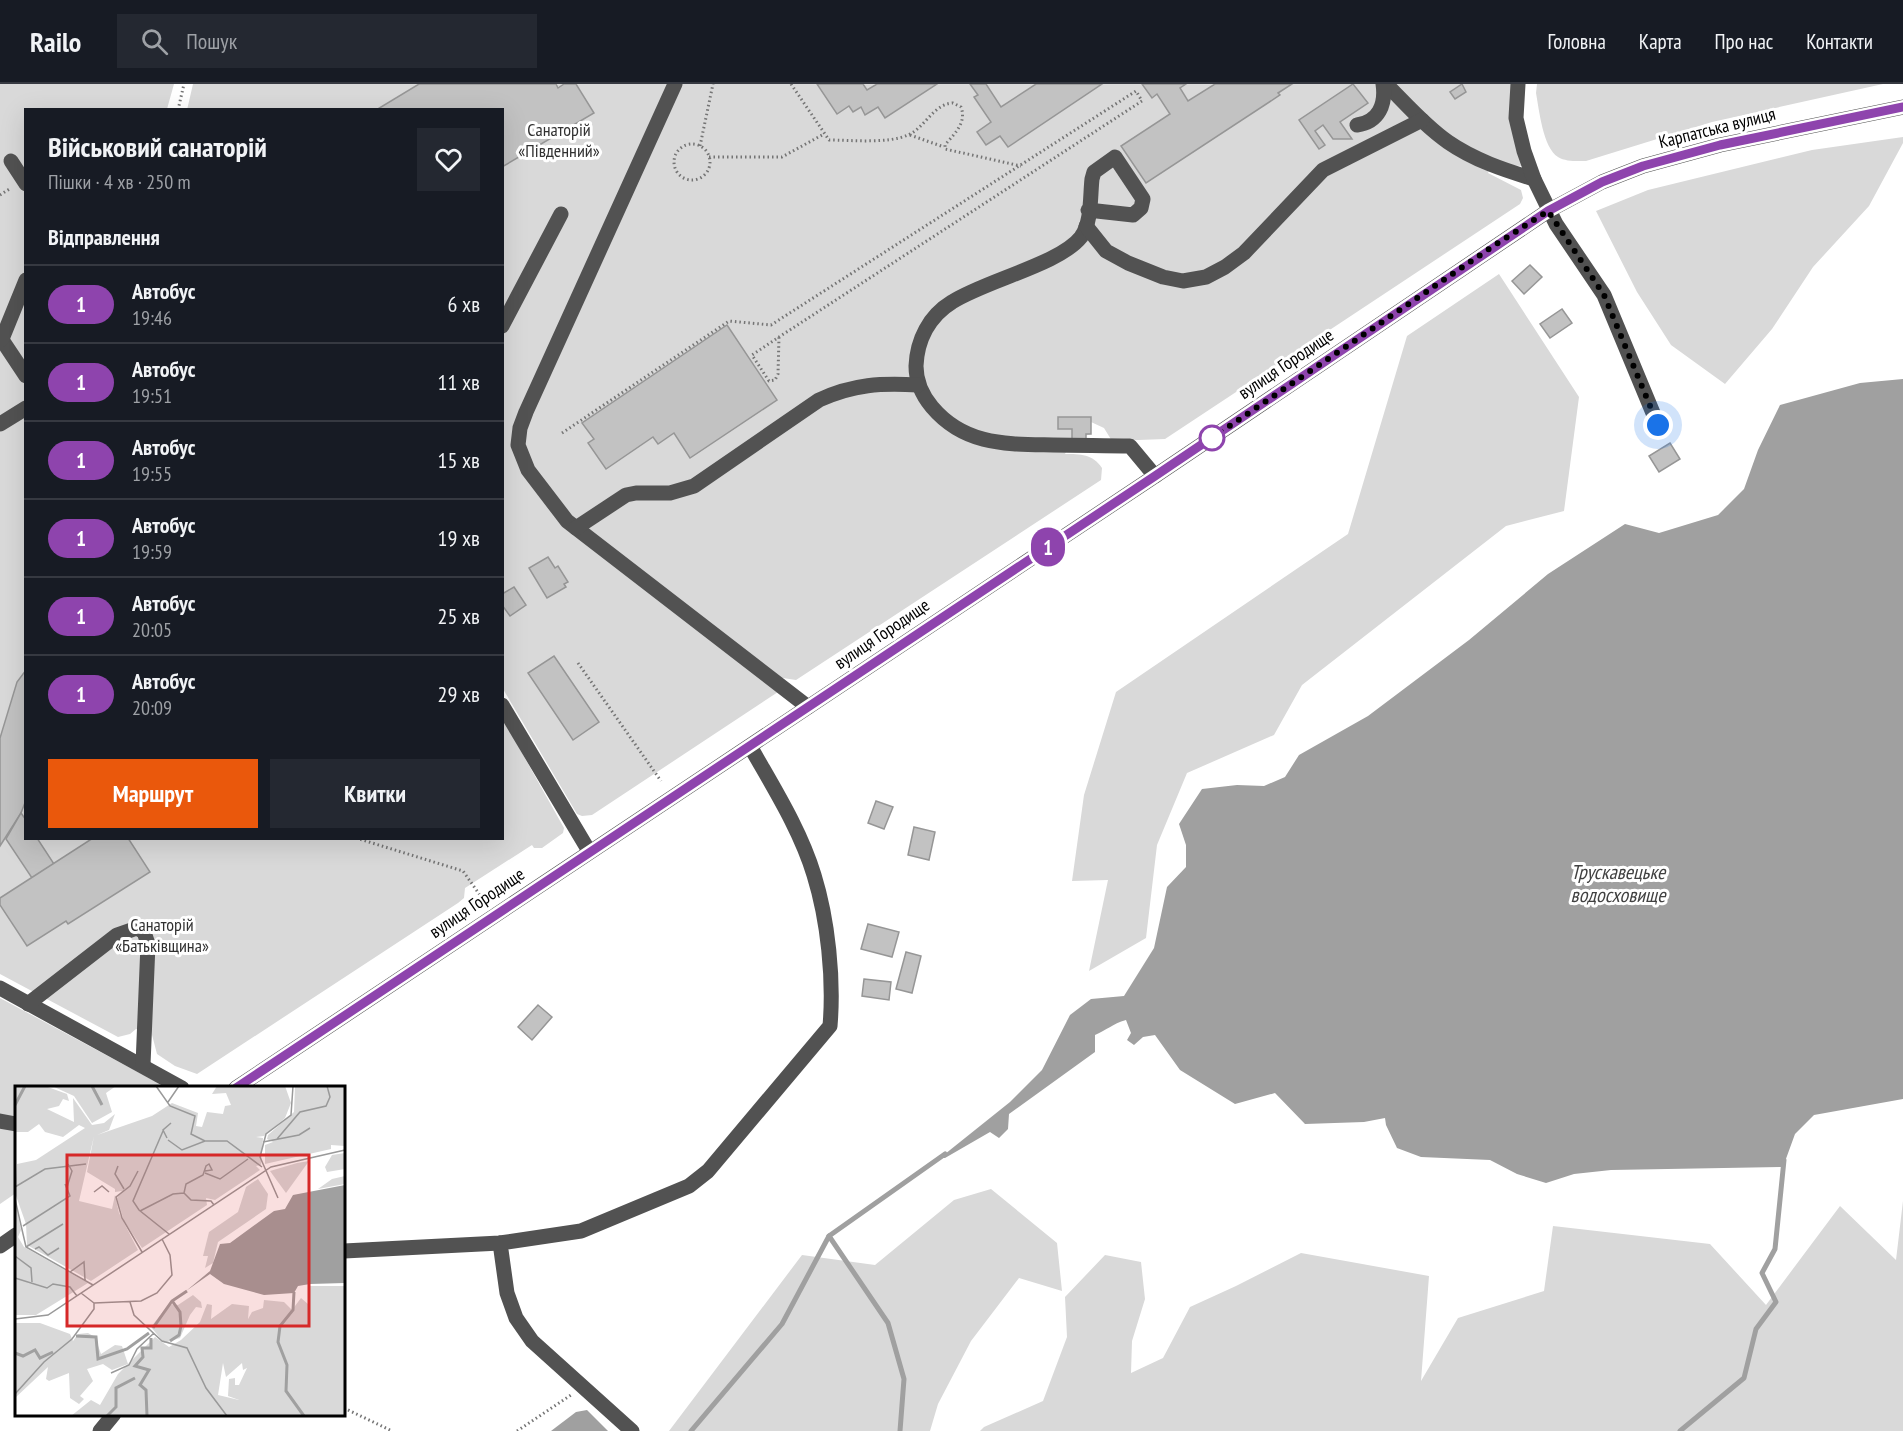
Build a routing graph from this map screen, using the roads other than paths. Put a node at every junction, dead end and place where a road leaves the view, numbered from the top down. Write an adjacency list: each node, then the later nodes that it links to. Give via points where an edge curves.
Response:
1 (675, 84): 23 (street, via 520,428 518,445 528,470)
2 (1385, 84): 5 (street); 6 (street, via 1378,115)
3 (1518, 84): 8 (street, via 1516,118)
4 (1903, 107): 11 (street, Карпатська вулиця, via 1720,145 1643,166 1602,182)
5 (1422, 120): 8 (street, via 1449,142 1493,166); 13 (street, via 1323,170 1244,253 1206,277 1163,277 1128,263 1106,251)
6 (1357, 125)
7 (12, 161): 9 (street)
8 (1534, 179): 11 (street)
9 (24, 180)
10 (1088, 210): 13 (street)
11 (1548, 211): 21 (street, via 1604,295); 22 (street, вулиця Городище)
12 (561, 214): 15 (street)
13 (1086, 226): 18 (street, via 1081,236 1059,254 969,293 936,314 916,352)
14 (24, 285): 16 (street)
15 (504, 322)
16 (1, 338): 17 (street)
17 (24, 373)
18 (918, 385): 22 (street, via 941,417 977,438 1001,444 1130,446); 23 (street, via 863,385 819,399 694,486 670,493 626,495)
19 (24, 409): 20 (street)
20 (0, 424)
21 (1658, 425)
22 (1155, 476): 24 (street, вулиця Городище)
23 (576, 528): 24 (street)
24 (808, 707): 26 (street, вулиця Городище)
25 (504, 708): 27 (street)
26 (750, 746): 27 (street, вулиця Городище); 36 (street, via 797,833 814,874 825,930 832,1002 830,1026 708,1172 689,1186 581,1231)
27 (589, 851): 32 (street, вулиця Городище)
28 (0, 988): 29 (street)
29 (28, 1004): 30 (street); 30 (street, via 117,935 137,928 144,932 148,944)
30 (143, 1065): 31 (street)
31 (179, 1086)
32 (239, 1086)
33 (0, 1121): 34 (street)
34 (15, 1124)
35 (15, 1236): 37 (street)
36 (500, 1243): 38 (street); 41 (street, via 507,1293 516,1318 532,1341)
37 (0, 1246)
38 (345, 1251)
39 (112, 1416): 40 (street)
40 (100, 1431)
41 (632, 1431)

